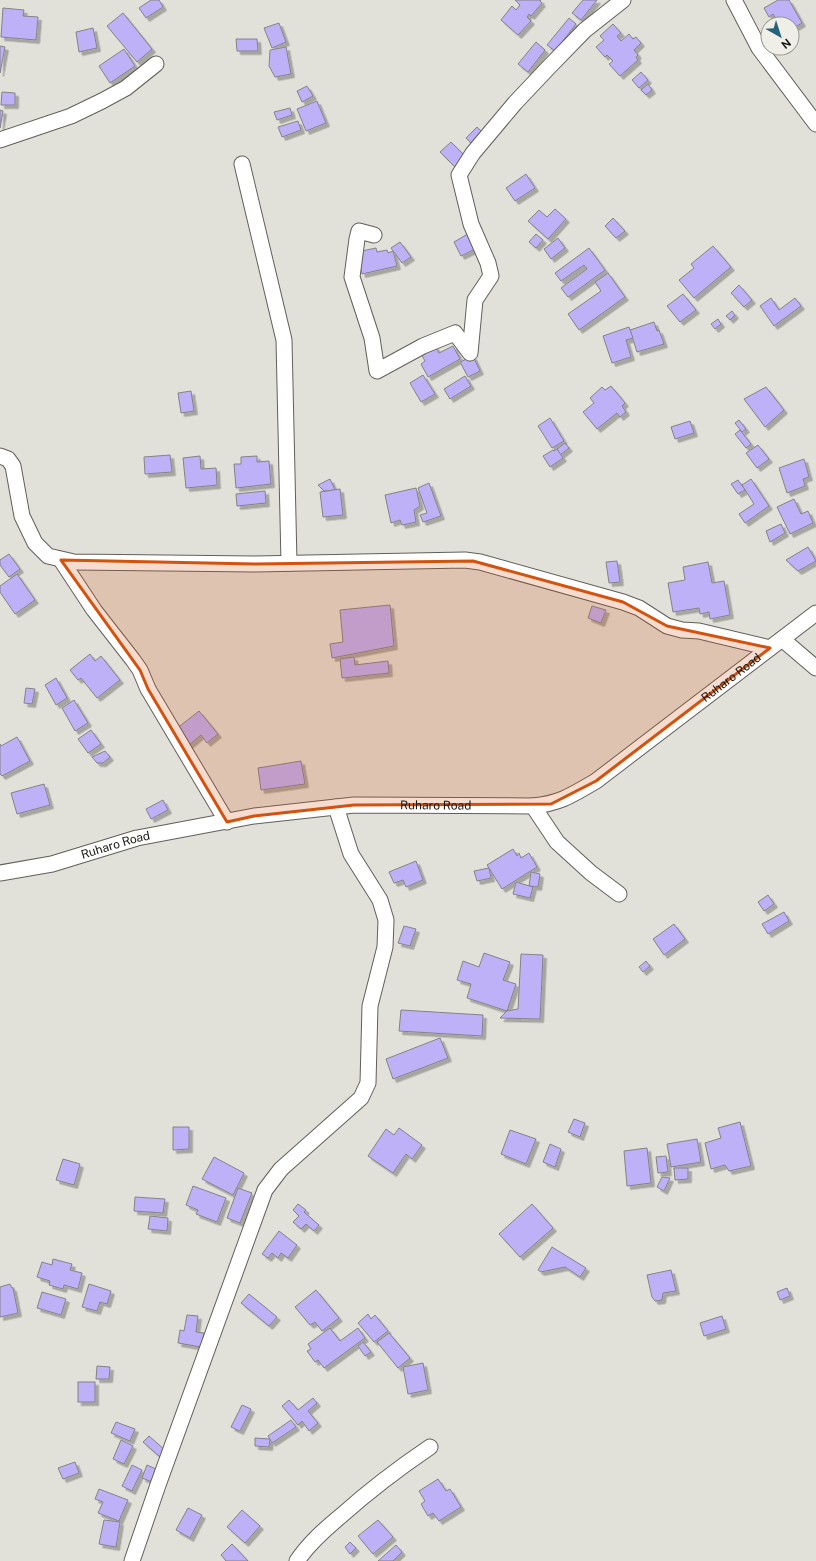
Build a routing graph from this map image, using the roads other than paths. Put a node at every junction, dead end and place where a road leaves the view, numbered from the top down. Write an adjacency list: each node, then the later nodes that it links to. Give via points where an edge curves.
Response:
1 (623, 0): 7 (street, via 585,30 515,103 473,153 459,175 471,224 491,276 475,300 470,353 455,333 423,346 378,371 372,338 352,277 359,231)
2 (734, 0): 4 (street, via 759,48)
3 (156, 64): 5 (street, via 126,88 102,102 71,116)
4 (816, 124)
5 (0, 140)
6 (242, 164): 10 (street, via 284,340)
7 (374, 235)
8 (0, 456): 9 (street, via 8,459 13,466 22,516 35,543 48,556)
9 (61, 560): 10 (street); 16 (street, via 94,610 140,670 148,689)
10 (289, 563): 12 (street, via 465,560 480,562 623,602 639,608 666,626)
11 (816, 613): 12 (street, Ruharo Road)
12 (776, 644): 13 (street); 14 (street, Ruharo Road, via 596,781 551,804)
13 (816, 668)
14 (533, 806): 15 (street, Ruharo Road); 18 (street, via 557,842)
15 (336, 807): 16 (street, Ruharo Road, via 254,816); 20 (street, via 351,854 380,900 386,920 385,947 370,1006 368,1083 361,1098 281,1169 265,1190 161,1477)
16 (227, 822): 17 (street, Ruharo Road, via 137,838 52,864)
17 (0, 873)
18 (619, 894)
19 (430, 1447): 21 (street, via 396,1470 319,1534)
20 (136, 1560)
21 (297, 1561)

